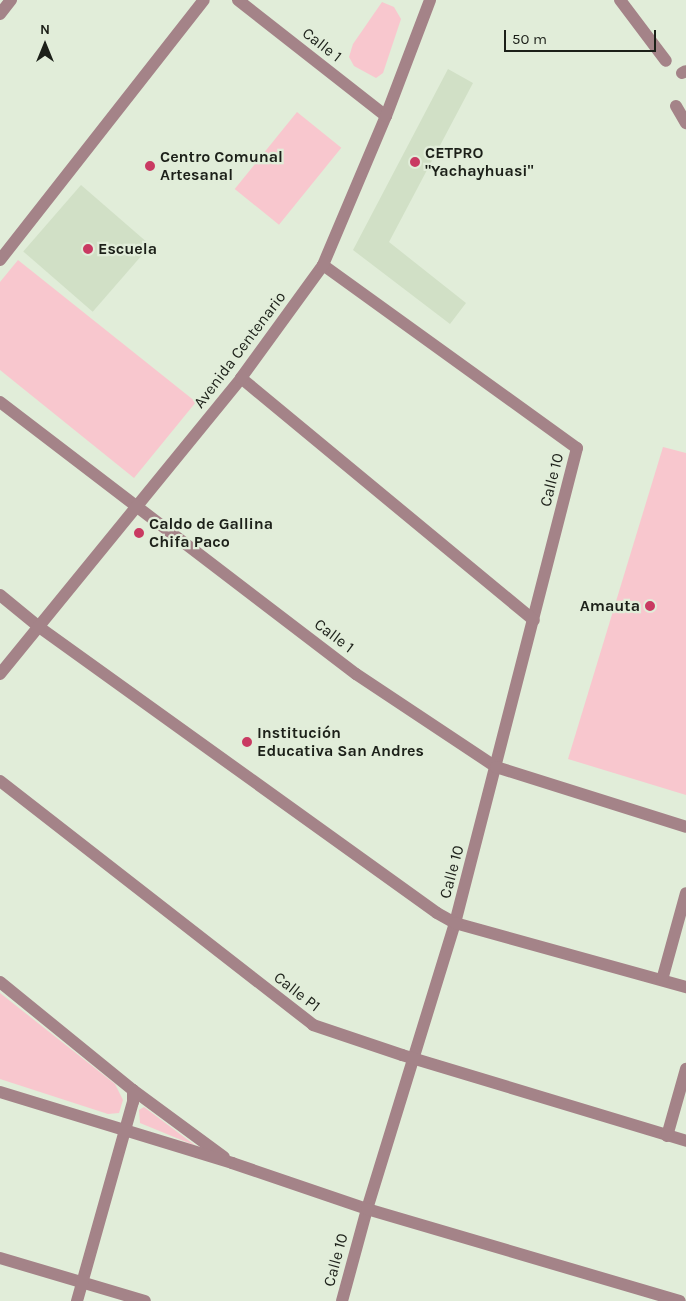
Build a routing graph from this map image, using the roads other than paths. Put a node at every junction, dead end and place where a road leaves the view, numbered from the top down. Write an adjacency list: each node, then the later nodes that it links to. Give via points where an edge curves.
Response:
1 (11, 0): 6 (street)
2 (204, 0): 11 (street)
3 (238, 0): 9 (street, Calle 1)
4 (430, 0): 9 (street, Avenida Centenario)
5 (620, 0): 7 (street)
6 (0, 14)
7 (666, 61)
8 (676, 106): 10 (street)
9 (386, 116): 12 (street, Avenida Centenario)
10 (686, 123)
11 (0, 260)
12 (323, 265): 13 (street, Avenida Centenario); 17 (street, Calle 10, via 577,448)
13 (240, 378): 15 (street, Avenida Centenario); 17 (street)
14 (0, 402): 15 (street, Calle 1)
15 (136, 508): 18 (street, Avenida Centenario); 20 (street, Calle 1, via 356,674)
16 (0, 595): 18 (street)
17 (534, 620): 20 (street, Calle 10)
18 (39, 627): 19 (street, Avenida Centenario); 24 (street)
19 (0, 674)
20 (496, 767): 22 (street, Calle 1); 24 (street, Calle 10)
21 (0, 780): 28 (street, Calle P1, via 313,1025)
22 (686, 827)
23 (686, 893): 25 (street)
24 (455, 923): 25 (street); 28 (street, Calle 10)
25 (662, 980): 27 (street)
26 (0, 982): 30 (street)
27 (686, 987)
28 (414, 1058): 33 (street, Calle P1); 36 (street, Calle 10)
29 (686, 1069): 33 (street)
30 (132, 1090): 32 (street); 35 (street)
31 (0, 1092): 32 (street)
32 (124, 1132): 35 (street); 38 (street)
33 (667, 1136): 34 (street, Calle P1)
34 (686, 1141)
35 (232, 1163): 36 (street)
36 (367, 1209): 41 (street, Calle 10); 42 (street)
37 (0, 1258): 38 (street)
38 (82, 1282): 39 (street); 40 (street)
39 (77, 1301)
40 (145, 1301)
41 (342, 1301)
42 (680, 1301)

